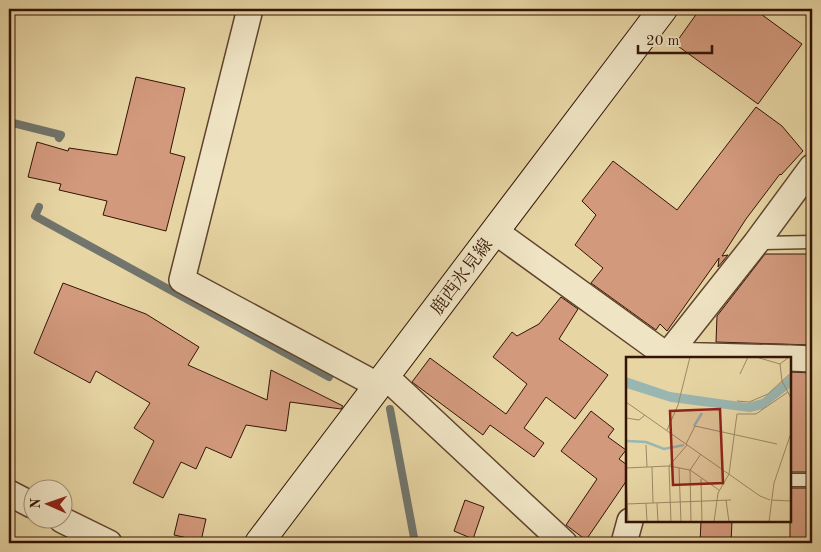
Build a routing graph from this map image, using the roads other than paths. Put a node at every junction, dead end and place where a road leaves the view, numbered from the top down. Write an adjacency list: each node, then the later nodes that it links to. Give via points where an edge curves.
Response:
1 (250, 9): 11 (street, via 182,280)
2 (663, 9): 4 (main road, 鹿西氷見線)
3 (812, 167): 6 (street)
4 (496, 232): 7 (street); 11 (main road, 鹿西氷見線)
5 (812, 242): 6 (lane)
6 (756, 243): 7 (street)
7 (666, 356): 8 (street)
8 (728, 357)
9 (791, 358): 10 (street)
10 (812, 359)
11 (382, 382): 19 (main road, 鹿西氷見線); 20 (street)
12 (791, 480): 13 (lane)
13 (812, 480)
14 (9, 493): 15 (street)
15 (22, 500)
16 (630, 522): 21 (street)
17 (72, 525): 18 (street)
18 (109, 543)
19 (259, 543)
20 (564, 543)
21 (624, 543)

